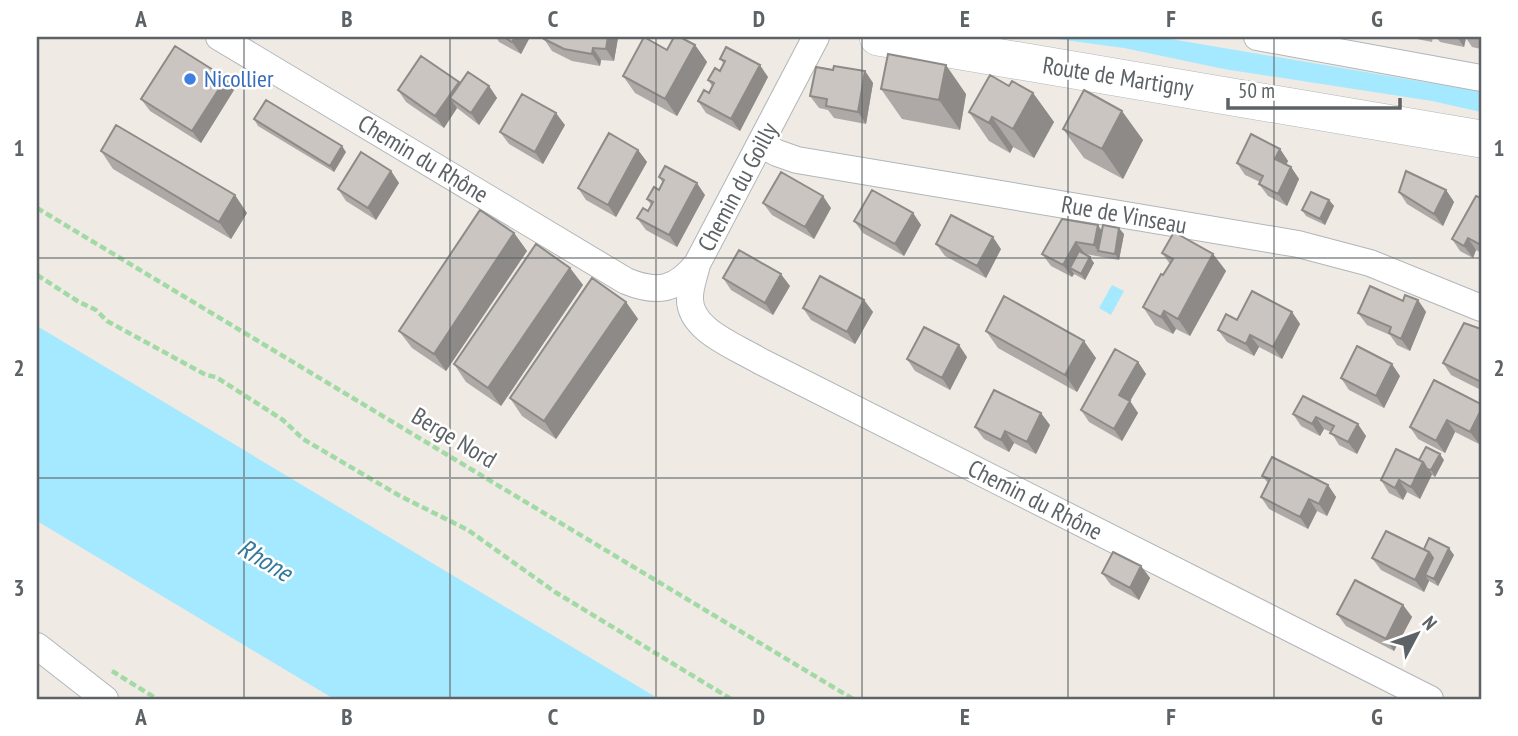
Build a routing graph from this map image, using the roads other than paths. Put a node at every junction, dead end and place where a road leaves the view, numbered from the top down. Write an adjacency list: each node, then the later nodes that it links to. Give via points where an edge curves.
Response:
1 (219, 37): 9 (street, Chemin du Rhône)
2 (816, 37): 7 (street, Chemin du Goilly)
3 (878, 37): 6 (main road, Route de Martigny)
4 (1257, 37): 5 (street)
5 (1481, 78)
6 (1481, 139)
7 (760, 144): 8 (street, Chemin du Goilly); 10 (street, Rue de Vinseau, via 797,160 1298,244 1370,262)
8 (698, 264): 9 (street, Chemin du Goilly, via 669,287 645,288); 13 (street, Chemin du Rhône, via 690,296 700,323 760,361)
9 (626, 281)
10 (1481, 308)
11 (37, 646): 12 (street)
12 (105, 699)
13 (1430, 699)

